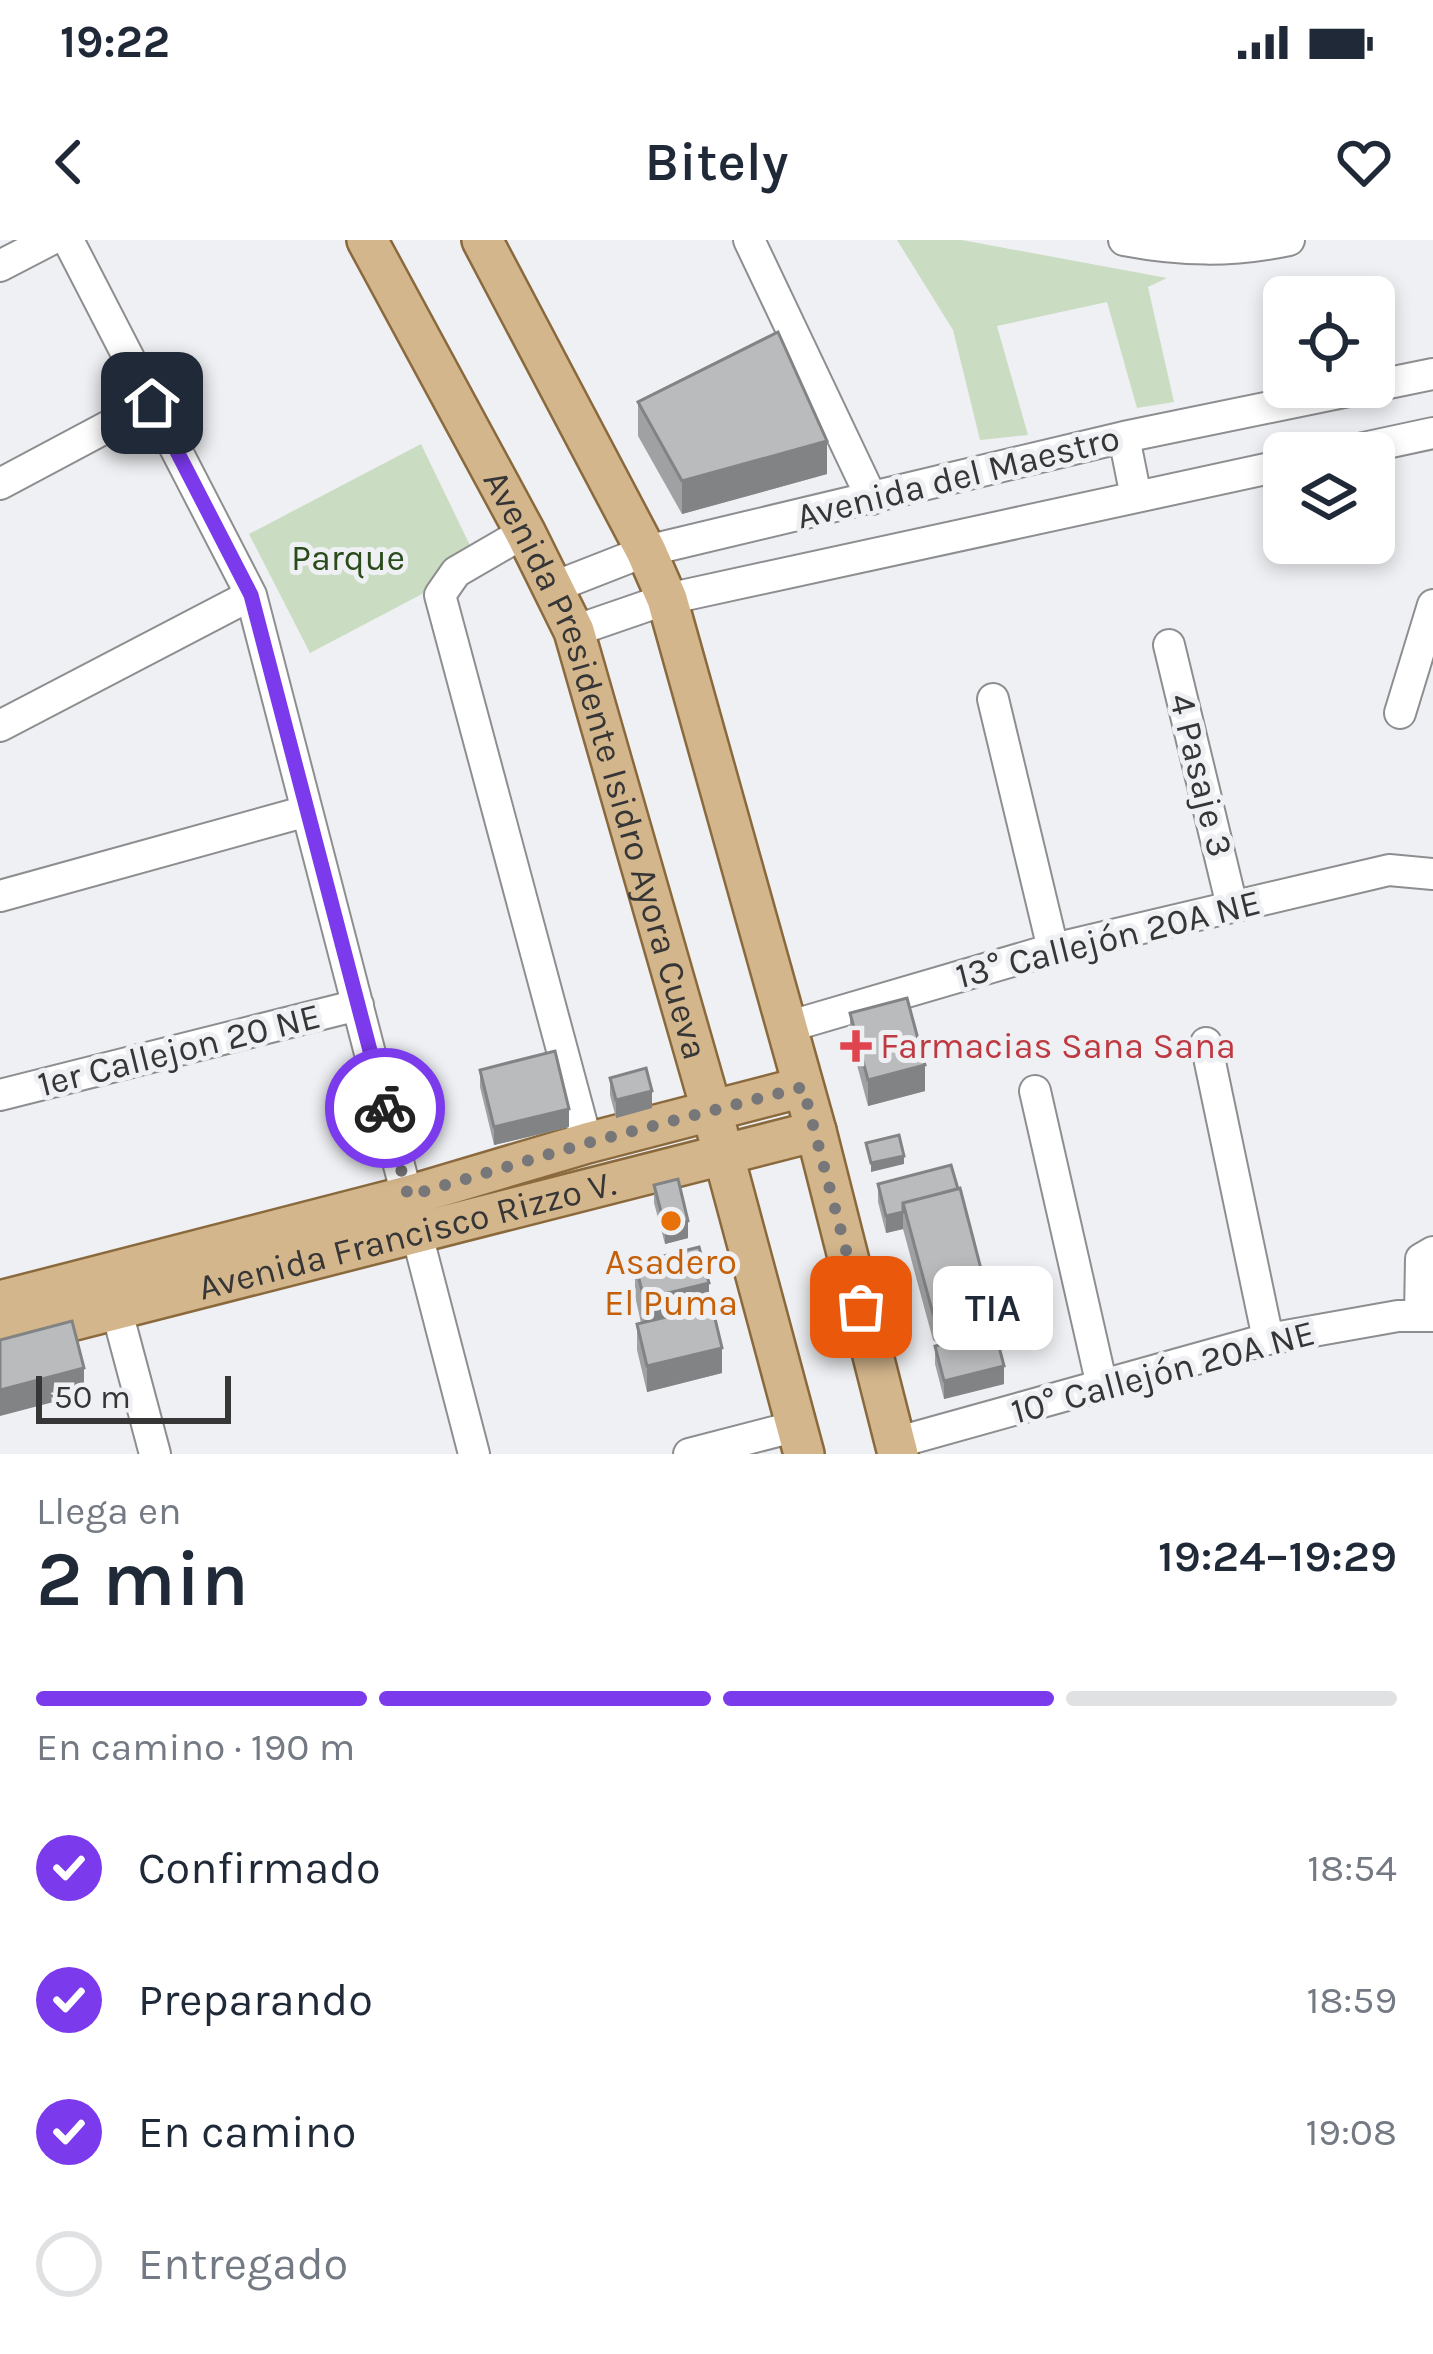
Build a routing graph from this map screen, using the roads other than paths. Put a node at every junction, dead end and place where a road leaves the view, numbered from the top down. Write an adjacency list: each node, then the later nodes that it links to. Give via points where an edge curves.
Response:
1 (50, 240): 8 (street)
2 (68, 240): 11 (street)
3 (368, 240): 20 (main road, Avenida Presidente Isidro Ayora Cueva)
4 (482, 240): 21 (main road)
5 (749, 240): 19 (street)
6 (1124, 240): 7 (street, via 1199,251)
7 (1289, 240)
8 (0, 266)
9 (1433, 374): 10 (street, Avenida del Maestro)
10 (1395, 381)
11 (152, 403): 17 (street); 23 (street)
12 (1264, 408): 14 (street, Avenida del Maestro)
13 (1433, 433): 15 (street)
14 (1124, 437): 18 (street); 19 (street, Avenida del Maestro)
15 (1395, 441)
16 (1263, 469): 18 (street, Avenida del Maestro)
17 (0, 484)
18 (1136, 496): 24 (street, Avenida del Maestro)
19 (872, 499): 21 (street, Avenida del Maestro)
20 (525, 532): 22 (main road, Avenida Presidente Isidro Ayora Cueva); 44 (street, via 456,572 440,595)
21 (646, 551): 22 (street, Avenida del Maestro); 24 (main road)
22 (554, 587): 26 (main road, Avenida Presidente Isidro Ayora Cueva)
23 (251, 595): 30 (street); 31 (street)
24 (667, 599): 26 (street, Avenida del Maestro); 37 (main road)
25 (1433, 605): 29 (street)
26 (574, 631): 42 (main road, Avenida Presidente Isidro Ayora Cueva)
27 (1168, 645): 34 (street, 4 Pasaje 3)
28 (993, 699): 35 (street)
29 (1400, 713)
30 (0, 726)
31 (307, 811): 33 (street); 36 (street)
32 (1433, 874): 34 (street, 13° Callejón 20A NE, via 1389,870)
33 (0, 896)
34 (1232, 906): 35 (street, 13° Callejón 20A NE)
35 (1054, 949): 37 (street, 13° Callejón 20A NE)
36 (358, 1005): 41 (street, 1er Callejon 20 NE); 46 (street)
37 (787, 1028): 39 (main road)
38 (1206, 1043): 52 (street)
39 (803, 1087): 42 (main road, Avenida Francisco Rizzo V.); 43 (main road)
40 (1035, 1091): 53 (street)
41 (0, 1096)
42 (712, 1112): 44 (main road, Avenida Francisco Rizzo V.); 45 (main road, Avenida Presidente Isidro Ayora Cueva)
43 (816, 1131): 45 (main road, Avenida Francisco Rizzo V.); 55 (main road)
44 (587, 1143): 46 (main road, Avenida Francisco Rizzo V.)
45 (724, 1154): 46 (main road, Avenida Francisco Rizzo V.); 54 (main road, Avenida Presidente Isidro Ayora Cueva)
46 (412, 1214): 48 (main road, Avenida Francisco Rizzo V.); 49 (main road, Avenida Francisco Rizzo V.); 57 (street)
47 (1433, 1252): 50 (street, via 1421,1259)
48 (0, 1300)
49 (116, 1308): 51 (main road, Avenida Francisco Rizzo V.); 56 (street)
50 (1427, 1316): 52 (street, 10° Callejón 20A NE)
51 (0, 1339)
52 (1268, 1339): 53 (street, 10° Callejón 20A NE)
53 (1102, 1386): 55 (street, 10° Callejón 20A NE)
54 (801, 1440): 58 (street)
55 (897, 1449)
56 (155, 1454)
57 (474, 1454)
58 (689, 1454)

